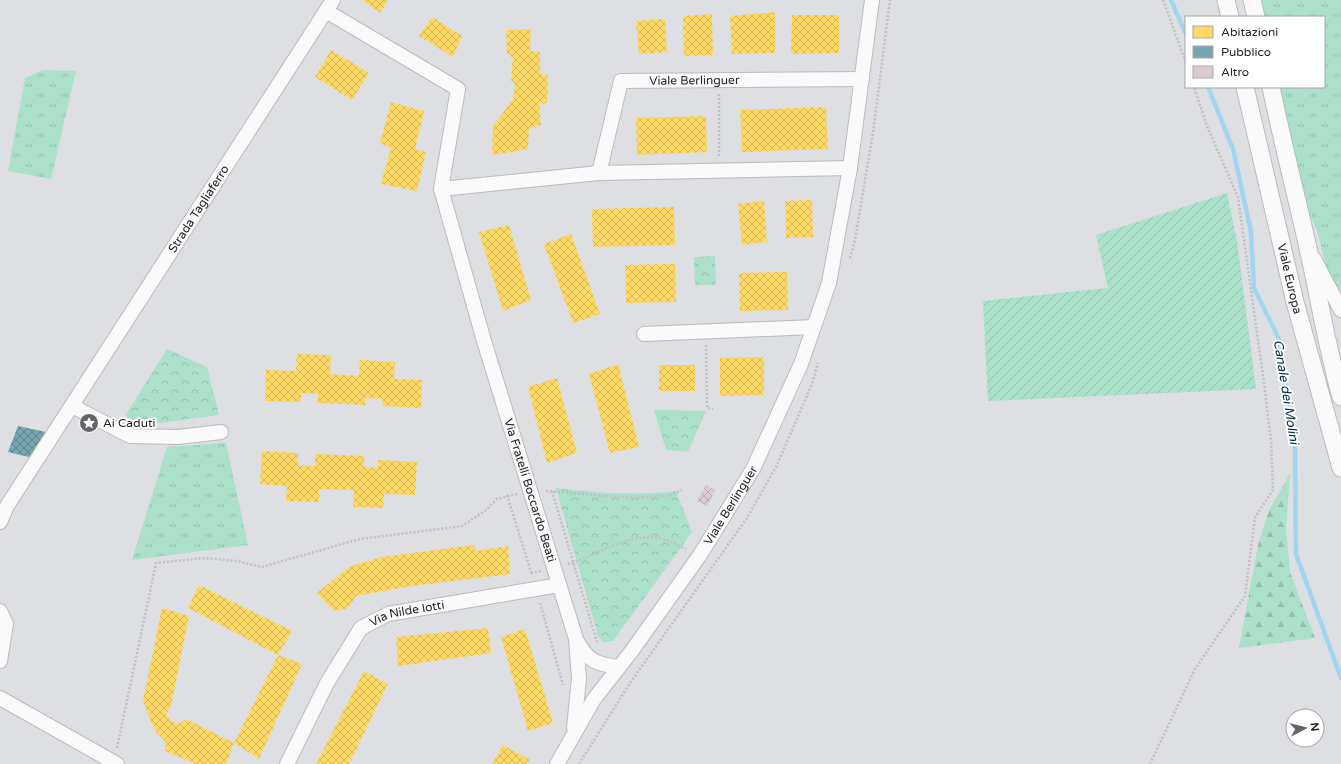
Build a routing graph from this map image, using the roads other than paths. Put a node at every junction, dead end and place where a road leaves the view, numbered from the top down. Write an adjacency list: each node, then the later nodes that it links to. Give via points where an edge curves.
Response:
1 (872, 0): 7 (street, Viale Berlinguer)
2 (1226, 0): 5 (street)
3 (1252, 0): 6 (street)
4 (329, 5): 12 (street, Strada Tagliaferro, via 458,88); 20 (street, Strada Tagliaferro)
5 (1230, 16)
6 (1256, 16)
7 (862, 79): 10 (street, Viale Berlinguer); 11 (street, Viale Berlinguer, via 621,81)
8 (1245, 88): 18 (street, Viale Europa)
9 (1271, 88): 13 (street, Viale Europa, via 1283,149)
10 (850, 168): 11 (street); 15 (street, Viale Berlinguer, via 829,283)
11 (599, 173): 12 (street)
12 (441, 189): 24 (street, Via Fratelli Boccardo Beati, via 484,341)
13 (1308, 247): 14 (street); 17 (street, Viale Europa)
14 (1341, 310)
15 (814, 327): 16 (street); 29 (street, Viale Berlinguer, via 801,364 753,469 700,556)
16 (644, 334)
17 (1338, 374): 18 (street); 19 (street, Viale Europa)
18 (1316, 378): 22 (street, Viale Europa)
19 (1341, 397)
20 (72, 406): 21 (street, via 130,436 178,437); 23 (street, Strada Tagliaferro, via 7,506)
21 (221, 432)
22 (1341, 468)
23 (0, 522)
24 (559, 585): 26 (street, Via Fratelli Boccardo Beati); 35 (street, Via Nilde Iotti, via 388,614 361,628 327,683)
25 (0, 610): 28 (street, via 6,624)
26 (576, 639): 27 (street, Via Fratelli Boccardo Beati, via 585,655); 30 (street, Via Fratelli Boccardo Beati)
27 (592, 659): 29 (street, Via Fratelli Boccardo Beati, via 599,664); 31 (street, Via Fratelli Boccardo Beati, via 599,671)
28 (0, 661)
29 (618, 667): 31 (street, Viale Berlinguer)
30 (579, 678): 31 (street, via 588,687); 33 (street, Via Fratelli Boccardo Beati, via 576,719)
31 (599, 692): 33 (street)
32 (0, 698): 34 (street)
33 (571, 740): 36 (street)
34 (113, 762)
35 (287, 764)
36 (557, 764)

